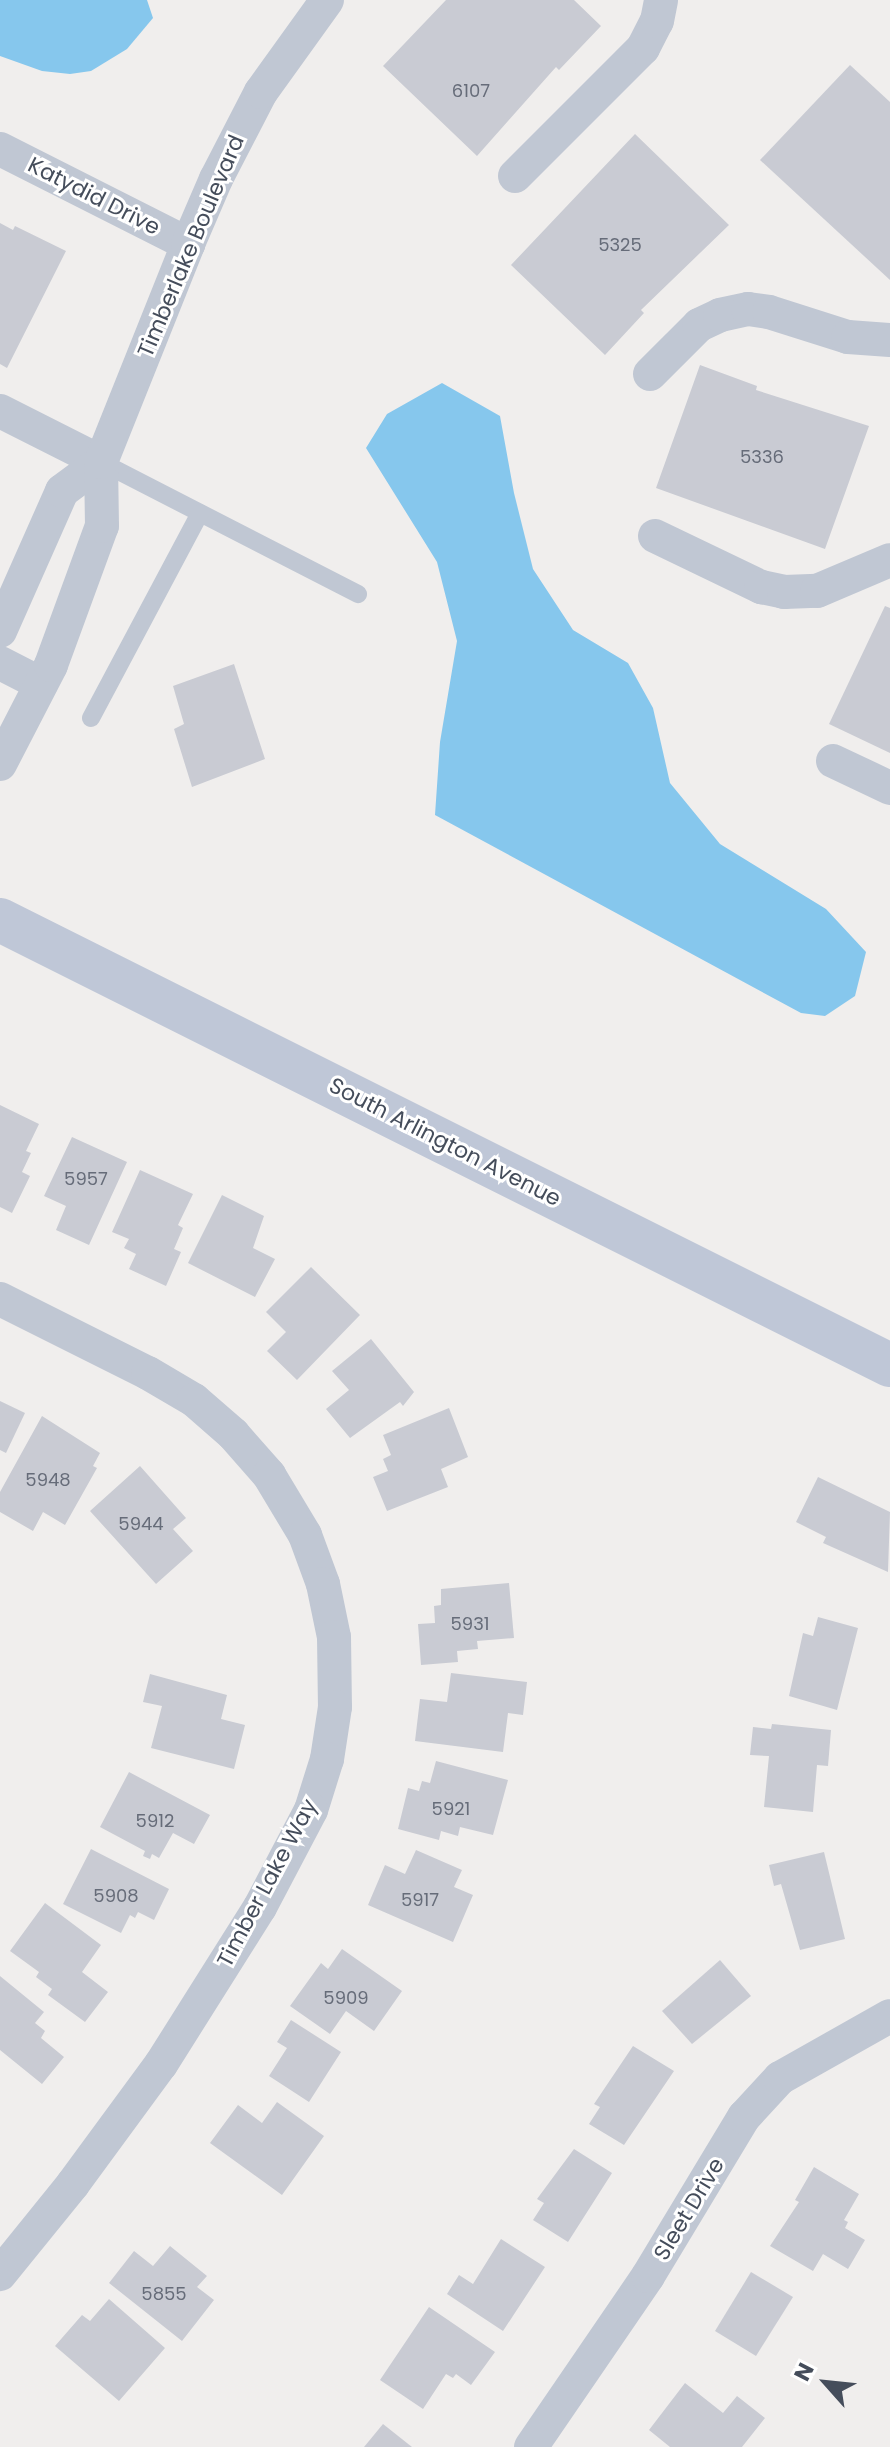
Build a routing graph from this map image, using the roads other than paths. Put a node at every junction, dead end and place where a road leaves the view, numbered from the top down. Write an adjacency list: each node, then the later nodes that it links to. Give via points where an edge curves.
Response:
1 (661, 0): 4 (street, via 643,48)
2 (318, 3): 5 (street, Timberlake Boulevard, via 261,92)
3 (0, 149): 5 (street, Katydid Drive)
4 (515, 176)
5 (188, 244): 9 (street, Timberlake Boulevard)
6 (890, 340): 7 (street, via 848,337 769,312 739,311 699,325)
7 (650, 374)
8 (0, 411): 9 (street)
9 (101, 462): 10 (lane); 14 (street, via 62,491); 16 (street, via 102,526)
10 (200, 513): 13 (lane); 17 (lane)
11 (655, 536): 12 (street, via 761,587 784,592 817,591)
12 (890, 560)
13 (358, 594)
14 (0, 631)
15 (0, 663): 16 (street)
16 (41, 684): 19 (street)
17 (91, 718)
18 (833, 761): 20 (street)
19 (0, 764)
20 (890, 788)
21 (0, 920): 23 (main road, South Arlington Avenue)
22 (0, 1299): 25 (street, Timber Lake Way, via 194,1400 269,1475 305,1535 323,1584 334,1637 335,1707 327,1759 311,1810 260,1907 161,2064)
23 (890, 1365)
24 (890, 2016): 26 (street, Sleet Drive, via 780,2078 744,2117 648,2276)
25 (0, 2274)
26 (531, 2447)

